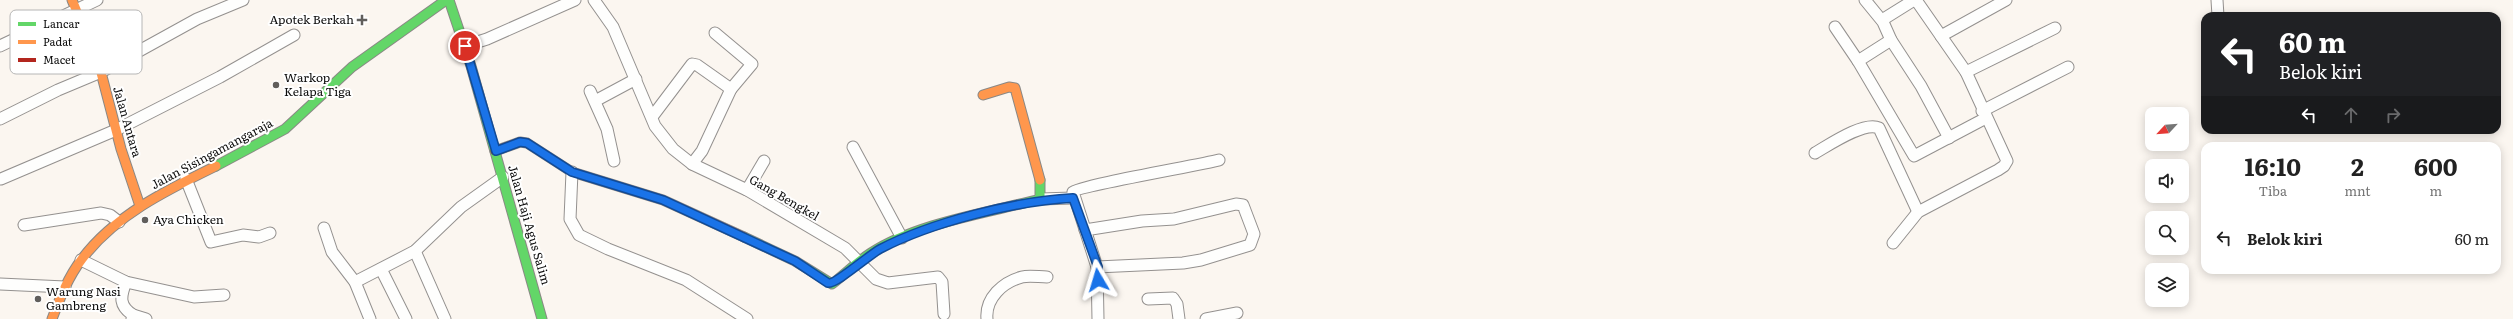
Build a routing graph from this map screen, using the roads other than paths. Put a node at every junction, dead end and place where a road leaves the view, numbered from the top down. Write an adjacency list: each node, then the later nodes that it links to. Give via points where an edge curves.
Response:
1 (97, 0): 10 (street)
2 (243, 0): 23 (street, via 197,18)
3 (447, 0): 22 (street, Jalan Haji Agus Salim); 47 (street, Jalan Sisingamangaraja, via 352,67 273,137)
4 (575, 0): 22 (street, via 487,39)
5 (594, 0): 29 (street, Gang Bengkel, via 613,27)
6 (1865, 0): 13 (street)
7 (1915, 0): 13 (street); 18 (street)
8 (2006, 0): 18 (street)
9 (2217, 0): 12 (street)
10 (75, 5): 11 (street)
11 (66, 10)
12 (2218, 12)
13 (1882, 20): 19 (street)
14 (1835, 28): 24 (street)
15 (2055, 28): 26 (street)
16 (715, 33): 30 (street, via 752,64)
17 (294, 35): 35 (street, via 220,77)
18 (1941, 36): 26 (street)
19 (1891, 40): 24 (street); 36 (street, via 1922,86)
20 (10, 41): 21 (street)
21 (0, 46)
22 (465, 46): 38 (street, Jalan Haji Agus Salim)
23 (142, 49)
24 (1858, 61): 36 (street, via 1914,156)
25 (2068, 67): 32 (street)
26 (1966, 72): 32 (street)
27 (96, 74): 34 (street)
28 (102, 74): 35 (street, Jalan Antara)
29 (636, 79): 33 (street, Gang Bengkel); 41 (street, via 593,96 609,133)
30 (731, 90): 33 (street, via 692,64); 43 (street, via 702,151)
31 (983, 95): 50 (street, via 1009,87 1015,88 1041,186)
32 (1984, 115): 36 (street); 52 (street, via 2005,156 2006,164)
33 (652, 117): 43 (street, Gang Bengkel, via 666,141)
34 (0, 119)
35 (116, 130): 46 (street); 51 (street, Jalan Antara)
36 (1949, 138)
37 (853, 148): 58 (street)
38 (496, 151): 44 (street, via 523,142 534,146); 45 (street, Jalan Haji Agus Salim)
39 (1815, 153): 52 (street, via 1861,129 1874,126 1879,128)
40 (1219, 160): 49 (street, via 1079,188 1073,192)
41 (614, 161)
42 (764, 161): 48 (street)
43 (692, 164): 48 (street, Gang Bengkel)
44 (572, 172): 62 (street, via 663,200 795,261 832,284); 81 (street, via 570,219 579,235 686,280)
45 (503, 177): 60 (street, via 461,207); 80 (street, Jalan Haji Agus Salim)
46 (1, 179)
47 (186, 179): 51 (street, Jalan Sisingamangaraja); 57 (street, via 211,242 243,235 259,237)
48 (747, 190): 62 (street, Gang Bengkel, via 845,248)
49 (1073, 198): 50 (street); 56 (street)
50 (1040, 199): 58 (street, via 935,226)
51 (140, 206): 53 (street, Jalan Sisingamangaraja)
52 (1918, 212): 59 (street)
53 (119, 222): 54 (street, via 110,215 101,213); 61 (street, Jalan Sisingamangaraja)
54 (24, 225)
55 (324, 228): 67 (street, via 332,252)
56 (1085, 230): 63 (street); 63 (street, via 1174,219 1236,204 1246,209 1254,234 1250,245 1201,260)
57 (270, 233)
58 (902, 238): 62 (street)
59 (1893, 243)
60 (415, 251): 64 (street); 79 (street)
61 (82, 260): 66 (street); 69 (street, Jalan Sisingamangaraja)
62 (860, 261): 73 (street, Gang Bengkel, via 876,278 888,283 938,277 942,282)
63 (1098, 267): 83 (street)
64 (381, 269): 67 (street); 78 (street)
65 (1047, 277): 82 (street, via 1024,277 998,291 988,303)
66 (126, 282): 70 (street, via 194,296); 74 (street, via 120,299)
67 (355, 282): 77 (street)
68 (0, 284): 69 (street)
69 (65, 287): 75 (street, Jalan Sisingamangaraja)
70 (224, 295)
71 (1148, 299): 84 (street, via 1173,298 1177,304)
72 (1237, 313): 85 (street)
73 (944, 314)
74 (132, 317): 76 (street)
75 (52, 319)
76 (146, 319)
77 (370, 319)
78 (406, 319)
79 (445, 319)
80 (542, 319)
81 (747, 319)
82 (987, 319)
83 (1098, 319)
84 (1179, 319)
85 (1206, 319)

